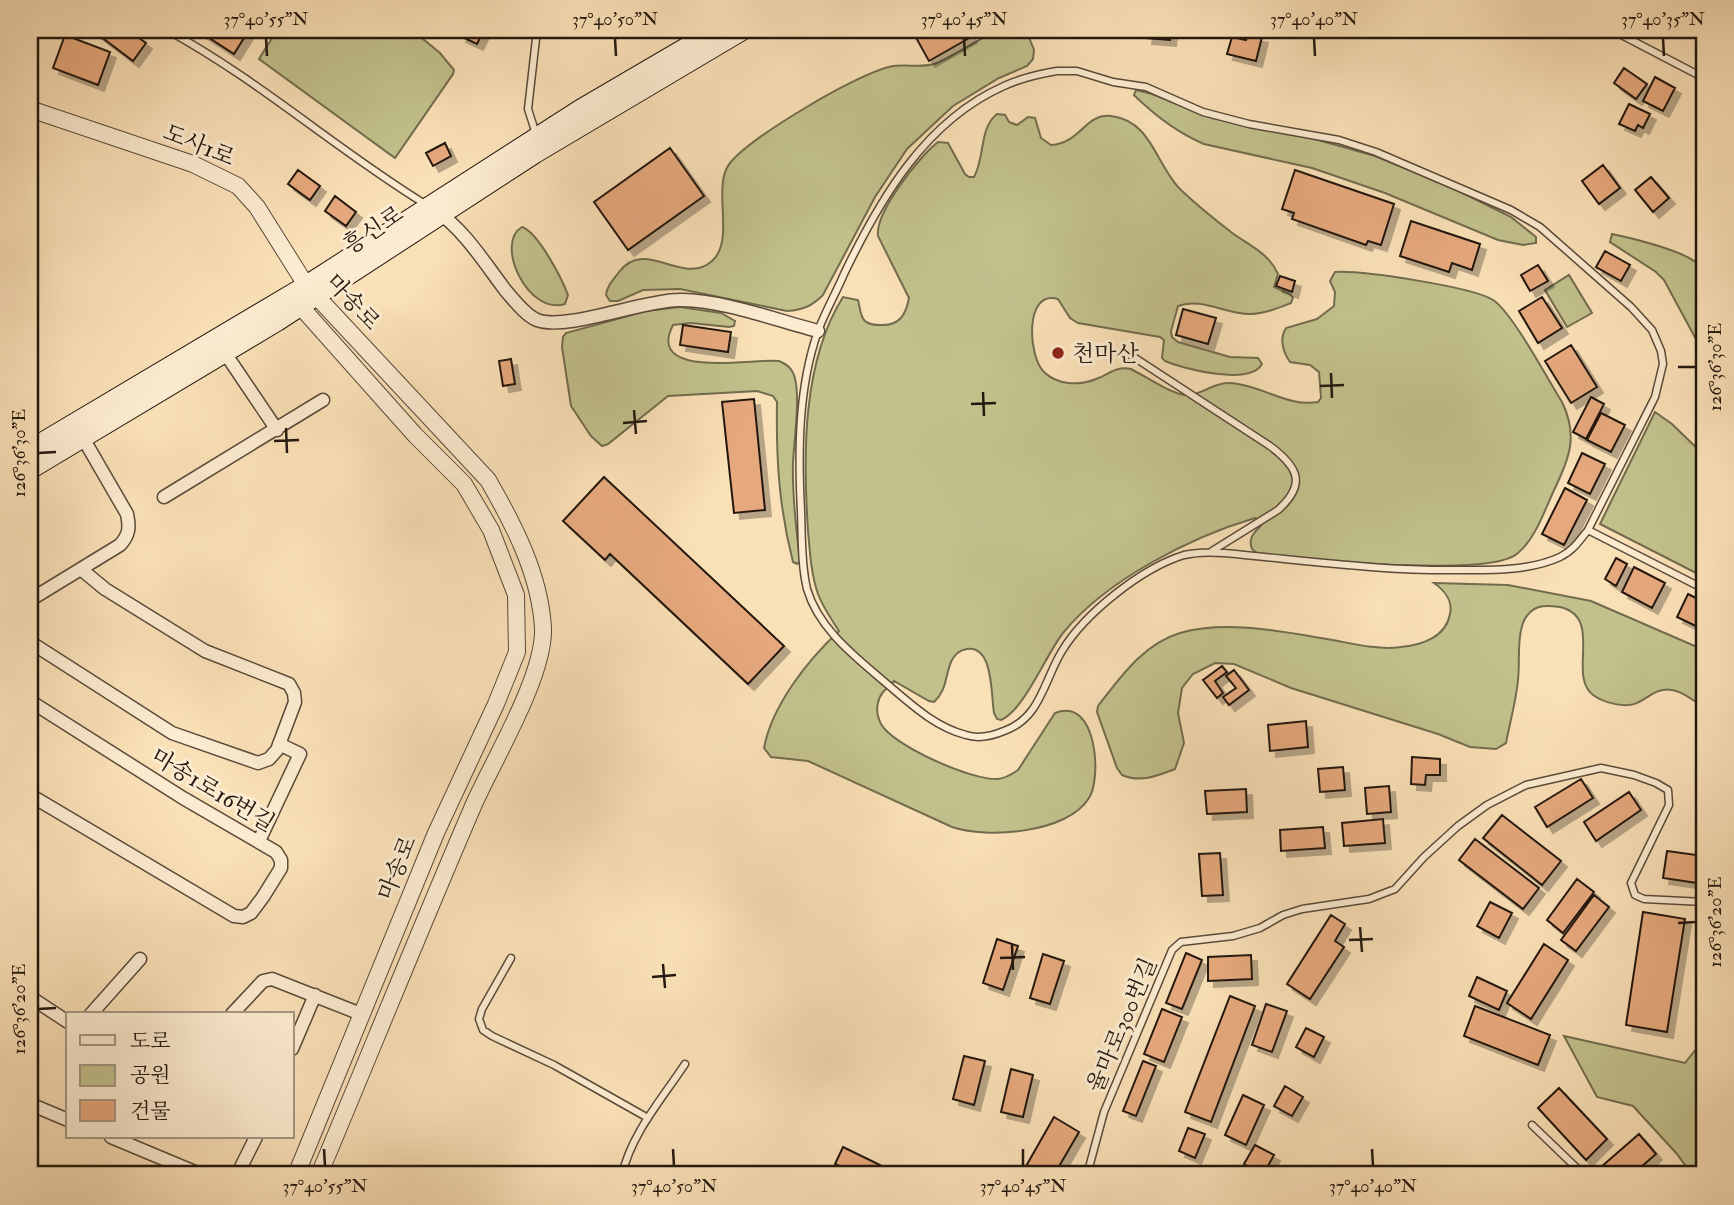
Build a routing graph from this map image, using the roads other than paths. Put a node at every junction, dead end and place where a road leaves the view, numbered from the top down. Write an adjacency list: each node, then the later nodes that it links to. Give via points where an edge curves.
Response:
1 (167, 30): 9 (lane, via 234,69 328,140)
2 (537, 30): 8 (lane, via 528,109)
3 (715, 30): 8 (main road, 흥신로)
4 (744, 30): 9 (main road, 흥신로)
5 (1612, 30): 6 (lane)
6 (1704, 78)
7 (30, 109): 10 (street, 도사1로, via 228,179 257,207)
8 (537, 136): 9 (main road, 흥신로)
9 (434, 210): 10 (main road, 흥신로); 12 (street, via 463,236 535,320 560,324 680,299)
10 (311, 291): 11 (main road, 흥신로); 18 (main road, 흥신로); 51 (street, 마송로, via 488,480 509,517 537,588 543,630 534,675 414,943)
11 (301, 307): 13 (main road, 흥신로); 38 (street, 마송로, via 464,484 491,530 516,595 517,652)
12 (818, 331): 21 (lane, via 856,249 898,177 925,145 975,103 1004,85 1057,71 1077,71 1146,87 1203,112 1376,152 1511,209 1540,227 1631,307 1652,330 1661,351 1661,378); 22 (lane, via 801,417 799,463 807,589 819,617 846,649 944,729 972,737 1012,729 1029,716 1079,628 1105,603 1167,562)
13 (225, 353): 16 (street); 17 (main road, 흥신로)
14 (1129, 354): 22 (lane, via 1270,446 1290,463 1295,474 1297,485 1287,502)
15 (323, 400): 16 (street)
16 (277, 430): 20 (street)
17 (83, 438): 19 (main road, 흥신로); 23 (street, via 130,526 120,545)
18 (30, 449)
19 (30, 470)
20 (164, 497)
21 (1588, 530): 22 (lane, via 1576,547 1562,556 1494,570 1348,567); 24 (lane)
22 (1210, 552)
23 (82, 570): 25 (street); 28 (street, via 205,651 289,684 295,702)
24 (1704, 589)
25 (30, 600)
26 (30, 642): 28 (street, 마송1로16번길, via 172,733 258,763 269,759)
27 (30, 701): 30 (street, 마송1로16번길)
28 (279, 744): 30 (street, via 300,754)
29 (30, 795): 30 (street, 마송1로16번길, via 234,916 251,913 281,868 276,852)
30 (259, 841)
31 (1704, 902): 53 (lane, 율마로300번길, via 1644,899 1635,895 1631,883 1669,805 1668,790 1634,775 1601,768 1526,785 1458,826 1395,889 1369,899 1302,909 1233,936 1181,942 1172,950 1104,1112)
32 (511, 958): 43 (lane, via 482,1009 483,1030)
33 (140, 959): 36 (street)
34 (315, 995): 37 (street, via 272,979 263,981); 38 (street); 40 (street)
35 (30, 997): 39 (street)
36 (93, 1012)
37 (234, 1012)
38 (361, 1014): 50 (street, 마송로)
39 (66, 1021)
40 (294, 1044)
41 (685, 1064): 43 (lane)
42 (30, 1104): 44 (street)
43 (648, 1118): 52 (lane)
44 (66, 1119)
45 (1532, 1125): 54 (lane)
46 (120, 1138): 48 (street)
47 (256, 1138): 49 (street)
48 (202, 1175)
49 (237, 1175)
50 (296, 1175)
51 (319, 1175)
52 (621, 1175)
53 (1087, 1175)
54 (1584, 1175)

